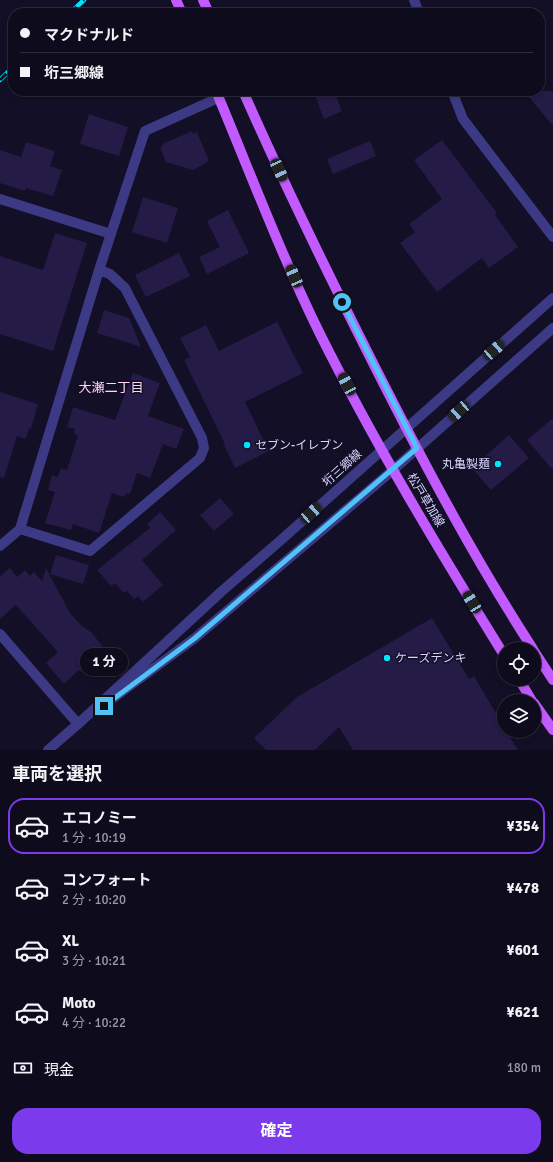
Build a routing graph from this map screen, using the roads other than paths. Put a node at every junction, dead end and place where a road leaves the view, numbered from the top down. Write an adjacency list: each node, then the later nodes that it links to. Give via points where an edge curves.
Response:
1 (213, 96): 6 (street, via 144,131)
2 (218, 96): 13 (main road, 松戸草加線, via 275,234 317,326)
3 (245, 96): 11 (main road, 松戸草加線, via 321,260)
4 (454, 96): 7 (street, via 464,119)
5 (0, 199): 6 (street)
6 (111, 234): 8 (street)
7 (553, 237)
8 (99, 270): 15 (street); 15 (street, via 110,274 125,288 202,438 204,448 200,458 90,550)
9 (553, 298): 11 (street, 垳三郷線)
10 (553, 328): 12 (street, 垳三郷線)
11 (407, 429): 12 (main road, 松戸草加線); 13 (street, 垳三郷線)
12 (417, 448): 14 (street, 垳三郷線); 18 (main road, 松戸草加線)
13 (382, 450): 14 (main road, 松戸草加線); 23 (street, 垳三郷線, via 222,591)
14 (393, 470): 19 (main road, 松戸草加線); 23 (street, 垳三郷線, via 195,638)
15 (20, 529): 16 (street)
16 (0, 546)
17 (0, 634): 23 (street)
18 (528, 642)
19 (497, 643)
20 (541, 662): 21 (main road, 松戸草加線)
21 (553, 680)
22 (541, 714): 24 (main road)
23 (78, 724): 25 (street, 垳三郷線)
24 (553, 730)
25 (48, 750)

